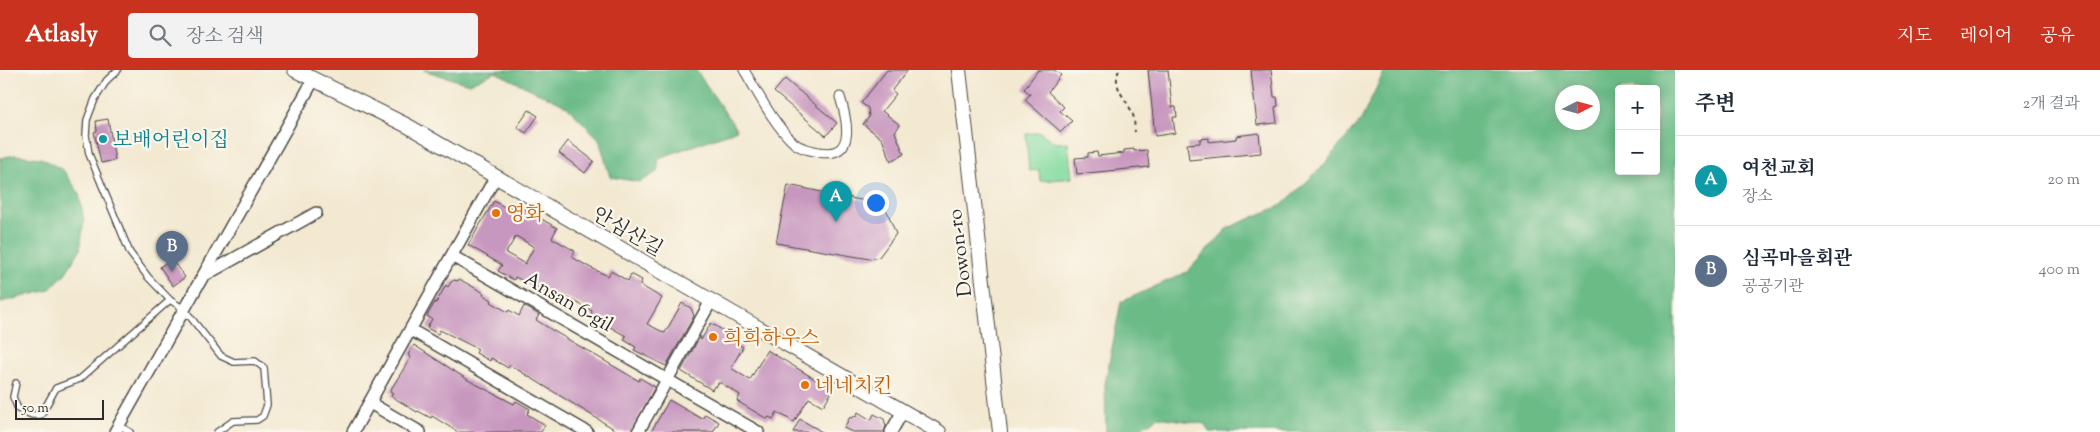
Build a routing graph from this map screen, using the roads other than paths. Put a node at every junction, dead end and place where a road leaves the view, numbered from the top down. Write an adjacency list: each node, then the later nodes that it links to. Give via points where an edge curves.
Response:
1 (118, 70): 11 (lane, via 107,80 90,109 86,131 89,154 130,253)
2 (295, 70): 5 (street, 안심산길)
3 (744, 70): 6 (street, via 786,135 804,149 831,154 840,149 846,140 847,127)
4 (959, 70): 29 (street, Dowon-ro)
5 (314, 79): 7 (street, 안심산길, via 408,126); 10 (street)
6 (840, 97)
7 (495, 178): 9 (street); 12 (street, 안심산길)
8 (316, 213): 10 (street)
9 (452, 256): 14 (street); 15 (street, Ansan 6-gil)
10 (203, 276): 13 (street)
11 (170, 300): 13 (lane); 16 (lane, via 80,379 56,388 42,415 26,414 18,409 13,397)
12 (711, 301): 15 (street); 18 (street, 안심산길)
13 (184, 309): 19 (street); 21 (lane, via 221,356 234,362 254,361 264,368 267,405 263,416 254,421 234,421)
14 (410, 330): 17 (street); 24 (street)
15 (667, 380): 25 (street); 26 (street, Ansan 6-gil)
16 (16, 383)
17 (370, 403): 22 (street); 23 (street)
18 (903, 411): 27 (street); 28 (street, 안심산길)
19 (117, 429): 20 (lane)
20 (130, 432)
21 (217, 432)
22 (353, 432)
23 (420, 432)
24 (588, 432)
25 (638, 432)
26 (758, 432)
27 (891, 432)
28 (939, 432)
29 (1000, 432)

